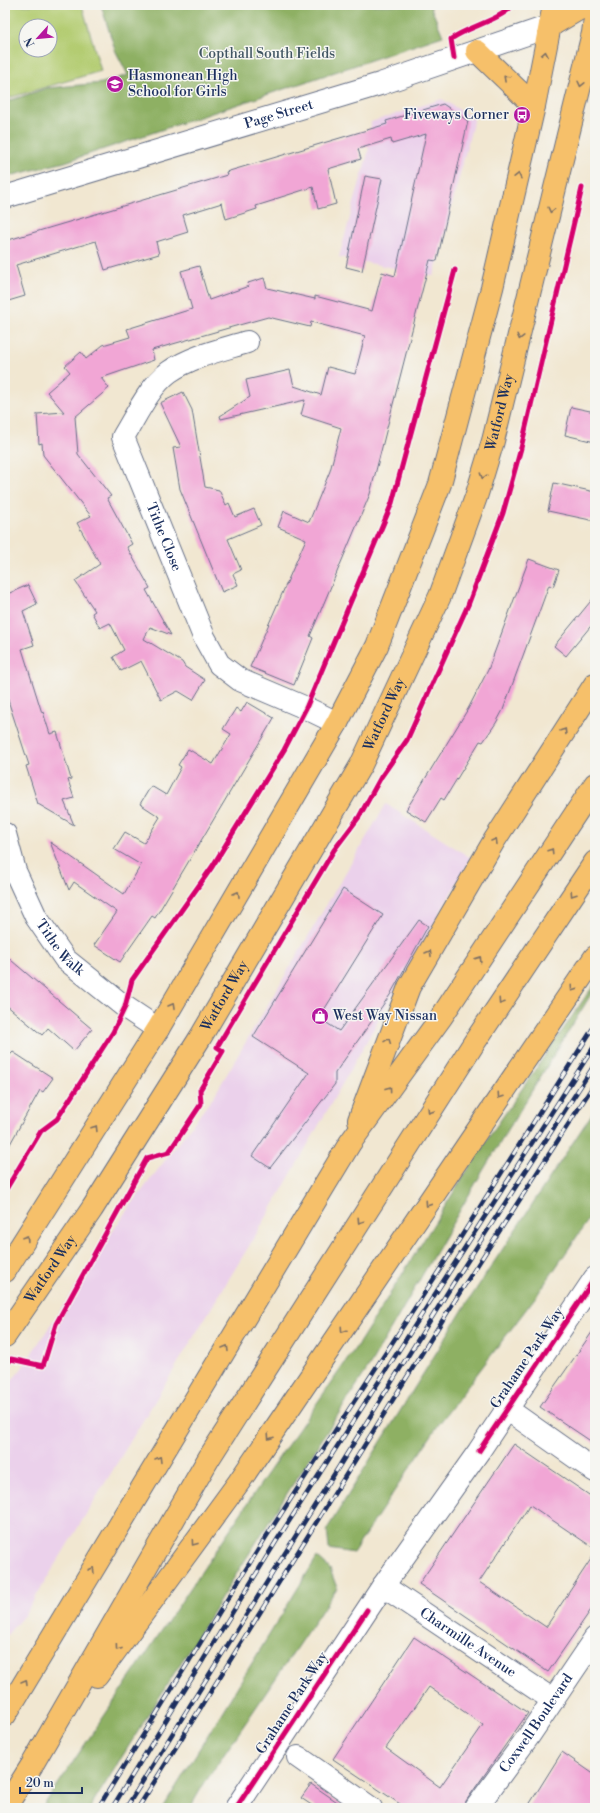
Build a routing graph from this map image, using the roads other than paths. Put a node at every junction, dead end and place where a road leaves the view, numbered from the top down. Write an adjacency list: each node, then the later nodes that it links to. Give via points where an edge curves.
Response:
1 (554, 5): 4 (highway)
2 (586, 5): 4 (highway)
3 (595, 18): 19 (highway, Watford Way, one-way to 19, via 544,240 493,441 476,497 440,596 361,764 200,1038 92,1209)
4 (550, 26): 5 (street, Page Street); 6 (highway, one-way to 4)
5 (477, 51): 6 (highway, one-way to 5); 7 (street, Page Street, via 380,84)
6 (534, 106): 10 (highway, one-way to 6, via 377,646 440,484 492,288)
7 (5, 197)
8 (247, 342): 10 (street, Tithe Close, via 189,360 168,372 151,391 123,437 204,636 219,664 240,680)
9 (595, 684): 16 (highway, one-way to 9, via 409,986 494,841)
10 (337, 723): 15 (highway, one-way to 10)
11 (595, 784): 16 (highway, one-way to 11, via 442,1016)
12 (5, 834): 15 (street, Tithe Walk, via 16,871 36,917 65,959 125,1007)
13 (595, 862): 27 (highway, one-way to 27, via 474,1043 209,1458)
14 (595, 956): 27 (highway, one-way to 27, via 239,1482)
15 (158, 1029): 17 (highway, one-way to 15)
16 (350, 1143): 25 (highway, one-way to 16)
17 (5, 1271)
18 (595, 1278): 20 (street, Grahame Park Way)
19 (5, 1336)
20 (507, 1409): 21 (street); 22 (street, Grahame Park Way)
21 (595, 1471)
22 (383, 1586): 24 (street, Charmille Avenue); 29 (street, Grahame Park Way)
23 (595, 1638): 24 (street, Coxwell Boulevard)
24 (553, 1700): 31 (street, Coxwell Boulevard)
25 (5, 1716)
26 (298, 1757): 30 (street)
27 (32, 1765): 28 (highway)
28 (5, 1808)
29 (236, 1808)
30 (371, 1808)
31 (476, 1808)

